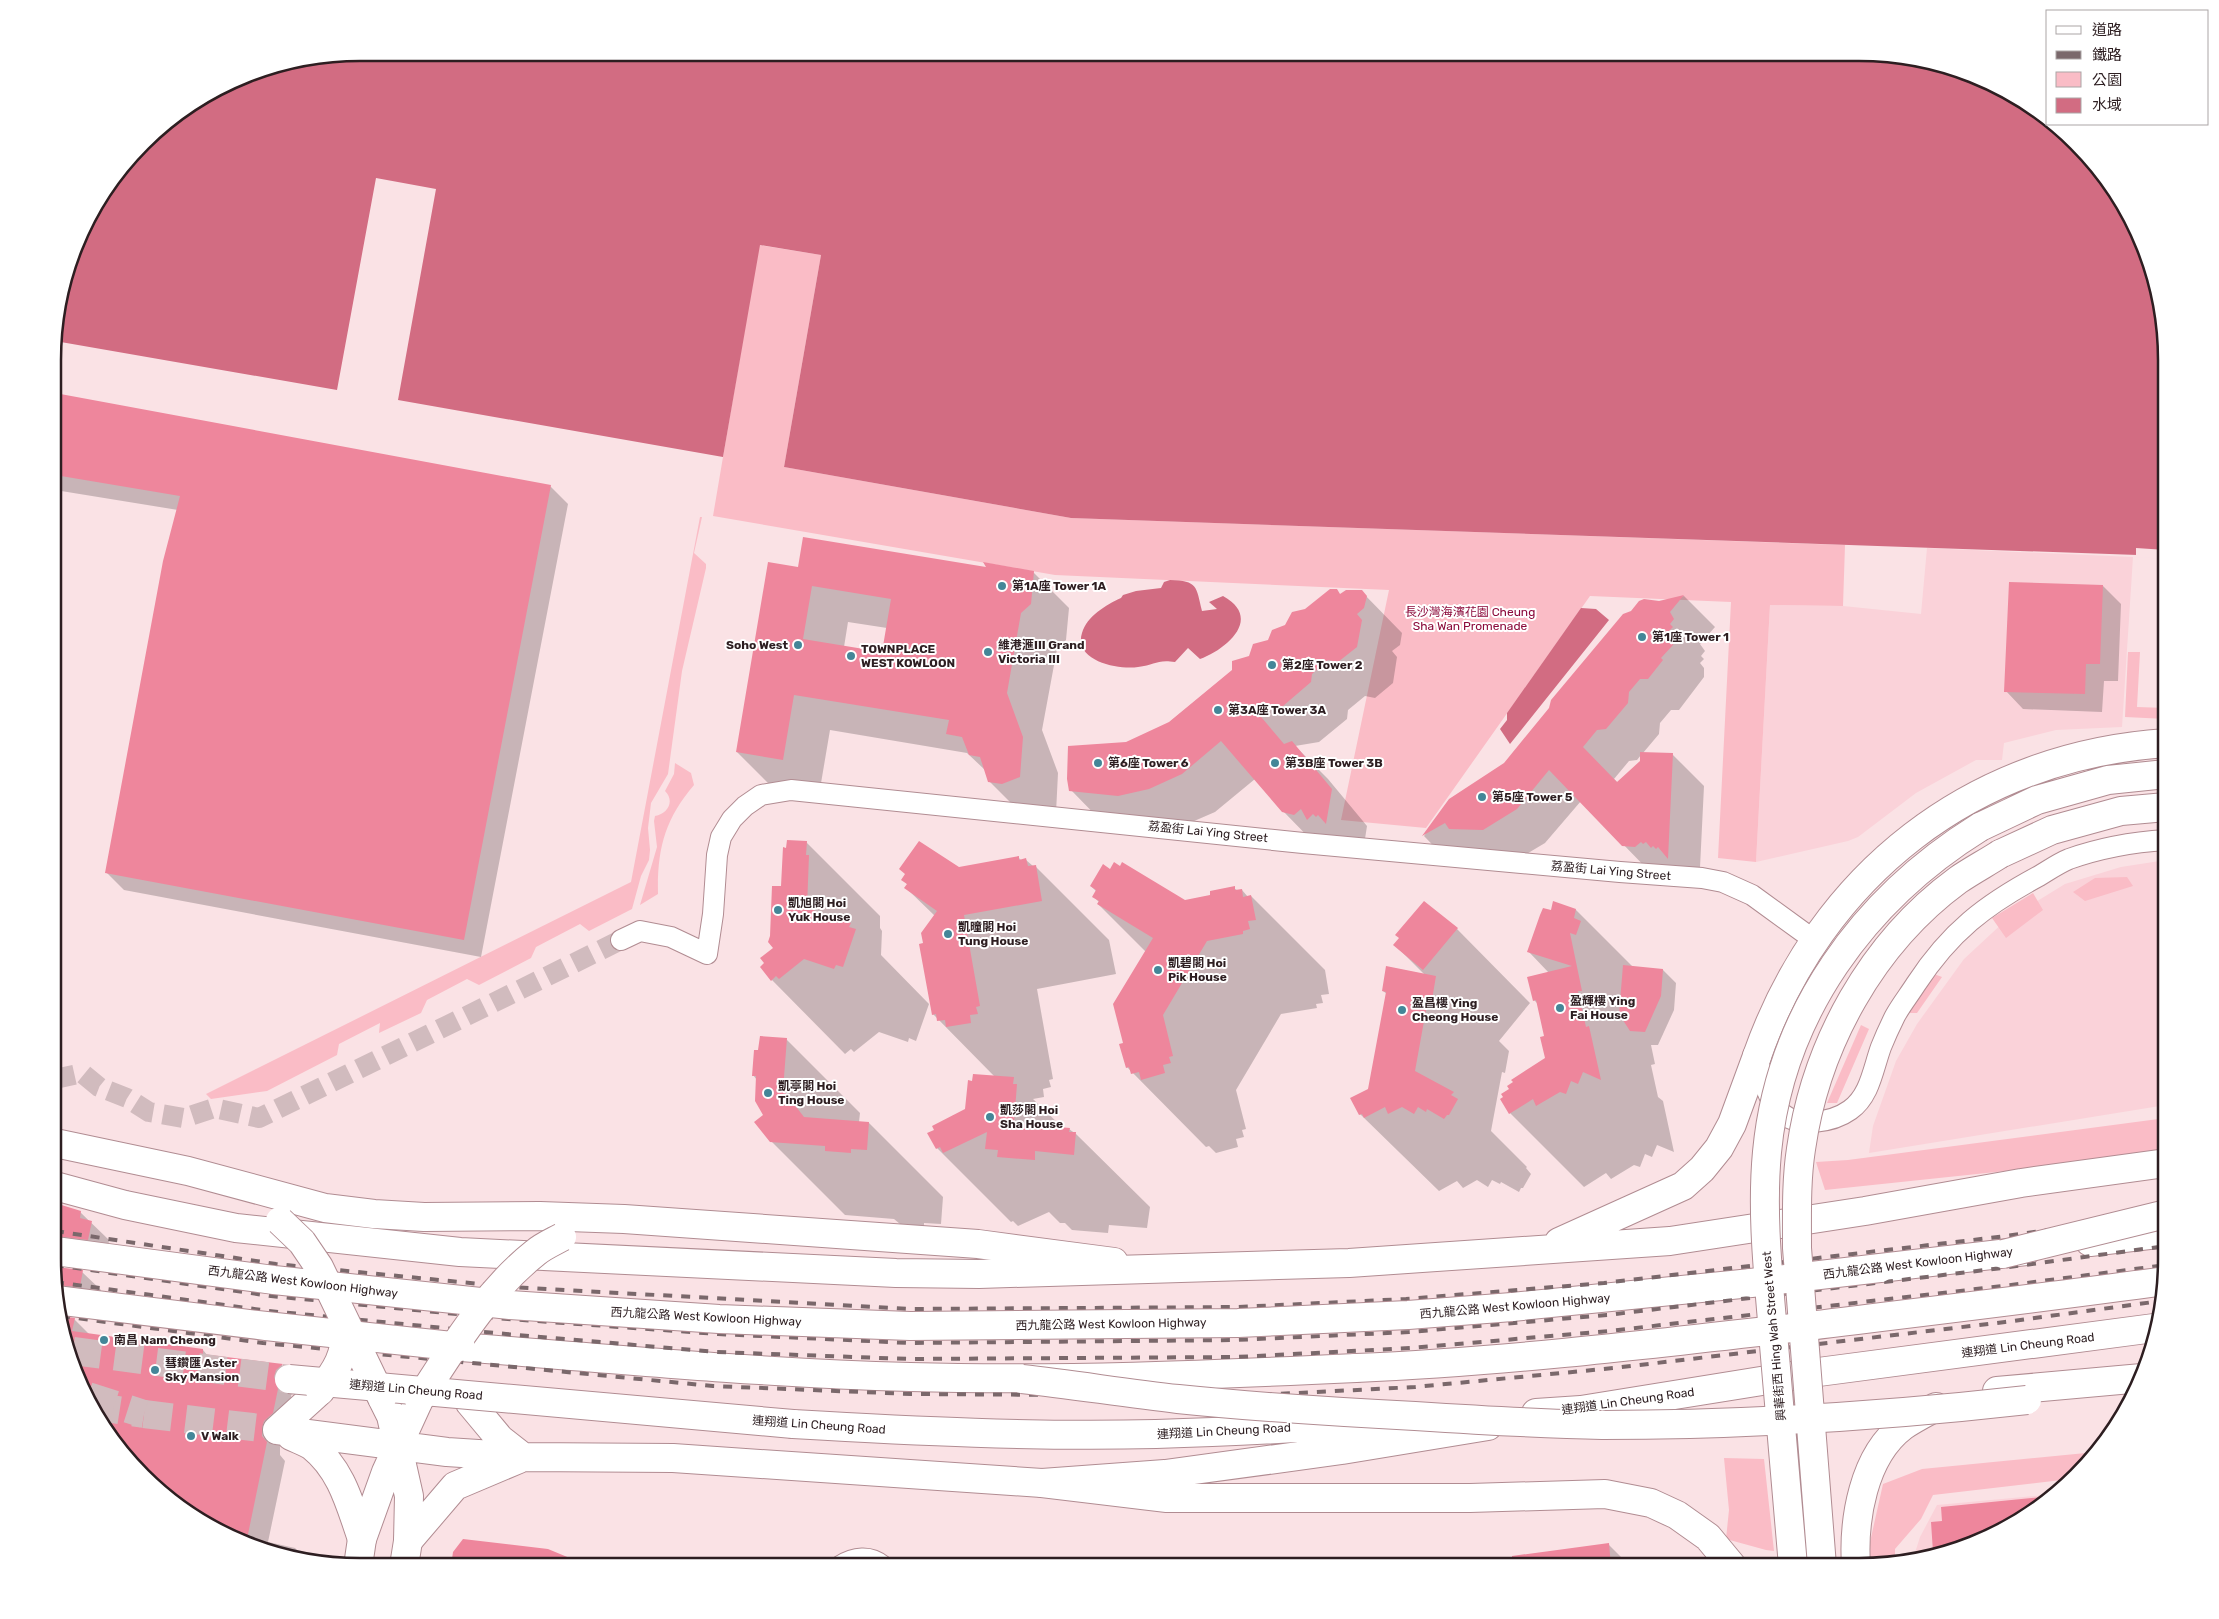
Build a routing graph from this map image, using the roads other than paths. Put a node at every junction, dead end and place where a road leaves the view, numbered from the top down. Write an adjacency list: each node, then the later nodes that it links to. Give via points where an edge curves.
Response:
1 (2158, 744): 6 (main road, via 2098,751 2027,771 1951,809 1915,833 1881,862 1833,914)
2 (2158, 775): 37 (main road, 興華街西 Hing Wah Street West, bridge, via 2108,780 2037,800 1948,847 1882,905 1846,947 1807,1013 1778,1091 1767,1150 1765,1210)
3 (2158, 808): 38 (main road, bridge, via 2121,811 2052,830 2000,854 1958,880 1921,911 1895,939 1870,971 1834,1033 1815,1082 1800,1149 1797,1196 1797,1248)
4 (2158, 841): 7 (street, via 2137,842 2069,860 2001,896 1964,926 1929,964 1897,1012 1862,1100 1837,1117 1808,1123 1793,1120 1779,1112 1764,1086)
5 (621, 940): 6 (street, 荔盈街 Lai Ying Street, via 640,931 671,937 707,954 716,855 721,837 745,806 761,796 791,790 1323,845 1702,878 1723,882 1752,895)
6 (1814, 940): 7 (main road, via 1779,1002)
7 (1757, 1056): 15 (main road, via 1732,1124 1702,1169 1683,1186)
8 (61, 1145): 10 (main road)
9 (2158, 1164): 15 (main road, via 2022,1183 1670,1241)
10 (188, 1171): 13 (main road, via 324,1208 374,1214); 21 (main road, bridge, via 238,1195 280,1221 302,1242 319,1267)
11 (61, 1188): 18 (main road, via 125,1205 236,1228 460,1252 896,1274)
12 (2158, 1216): 17 (main road, bridge)
13 (624, 1219): 18 (main road, via 978,1244); 23 (main road, bridge, via 591,1226 537,1251 517,1268 462,1332)
14 (2158, 1234): 17 (main road, 西九龍公路 West Kowloon Highway, bridge)
15 (1541, 1250): 18 (main road, via 1349,1263)
16 (61, 1252): 17 (main road, 西九龍公路 West Kowloon Highway, bridge, via 274,1280 510,1305 720,1319 910,1326 1238,1323 1408,1315 1606,1299)
17 (2003, 1254)
18 (1163, 1269)
19 (2157, 1282): 25 (main road, bridge, via 1602,1350 1404,1366)
20 (64, 1301): 25 (main road, bridge, via 412,1342 715,1368)
21 (346, 1328): 29 (main road, bridge, via 345,1349 335,1371 320,1391); 30 (main road, bridge, via 391,1416)
22 (2150, 1329): 28 (main road, 連翔道 Lin Cheung Road, via 1811,1373)
23 (449, 1354): 30 (main road, bridge, via 419,1400); 31 (main road, bridge, via 457,1380 470,1404 500,1439)
24 (289, 1379): 28 (main road, 連翔道 Lin Cheung Road, bridge, via 793,1424 922,1432 1156,1434)
25 (1022, 1379): 27 (main road, bridge, via 1180,1399 1328,1411 1599,1425 1830,1419)
26 (2132, 1379): 39 (main road, via 1978,1394 1942,1403 1902,1427 1877,1457 1860,1499)
27 (2127, 1390)
28 (1580, 1410): 32 (main road, via 1342,1450 1165,1474)
29 (277, 1430): 30 (main road); 33 (main road, via 311,1445 333,1467 344,1486)
30 (398, 1447): 31 (main road); 33 (main road, via 374,1501); 34 (main road, via 409,1496)
31 (523, 1457): 32 (main road, via 673,1458); 34 (main road, via 455,1486)
32 (1042, 1483): 36 (main road, via 1167,1498 1411,1499 1605,1494 1651,1503 1677,1516 1708,1537)
33 (362, 1539): 35 (main road)
34 (406, 1554)
35 (359, 1558)
36 (1725, 1558)
37 (1792, 1558)
38 (1821, 1558)
39 (1856, 1558)

